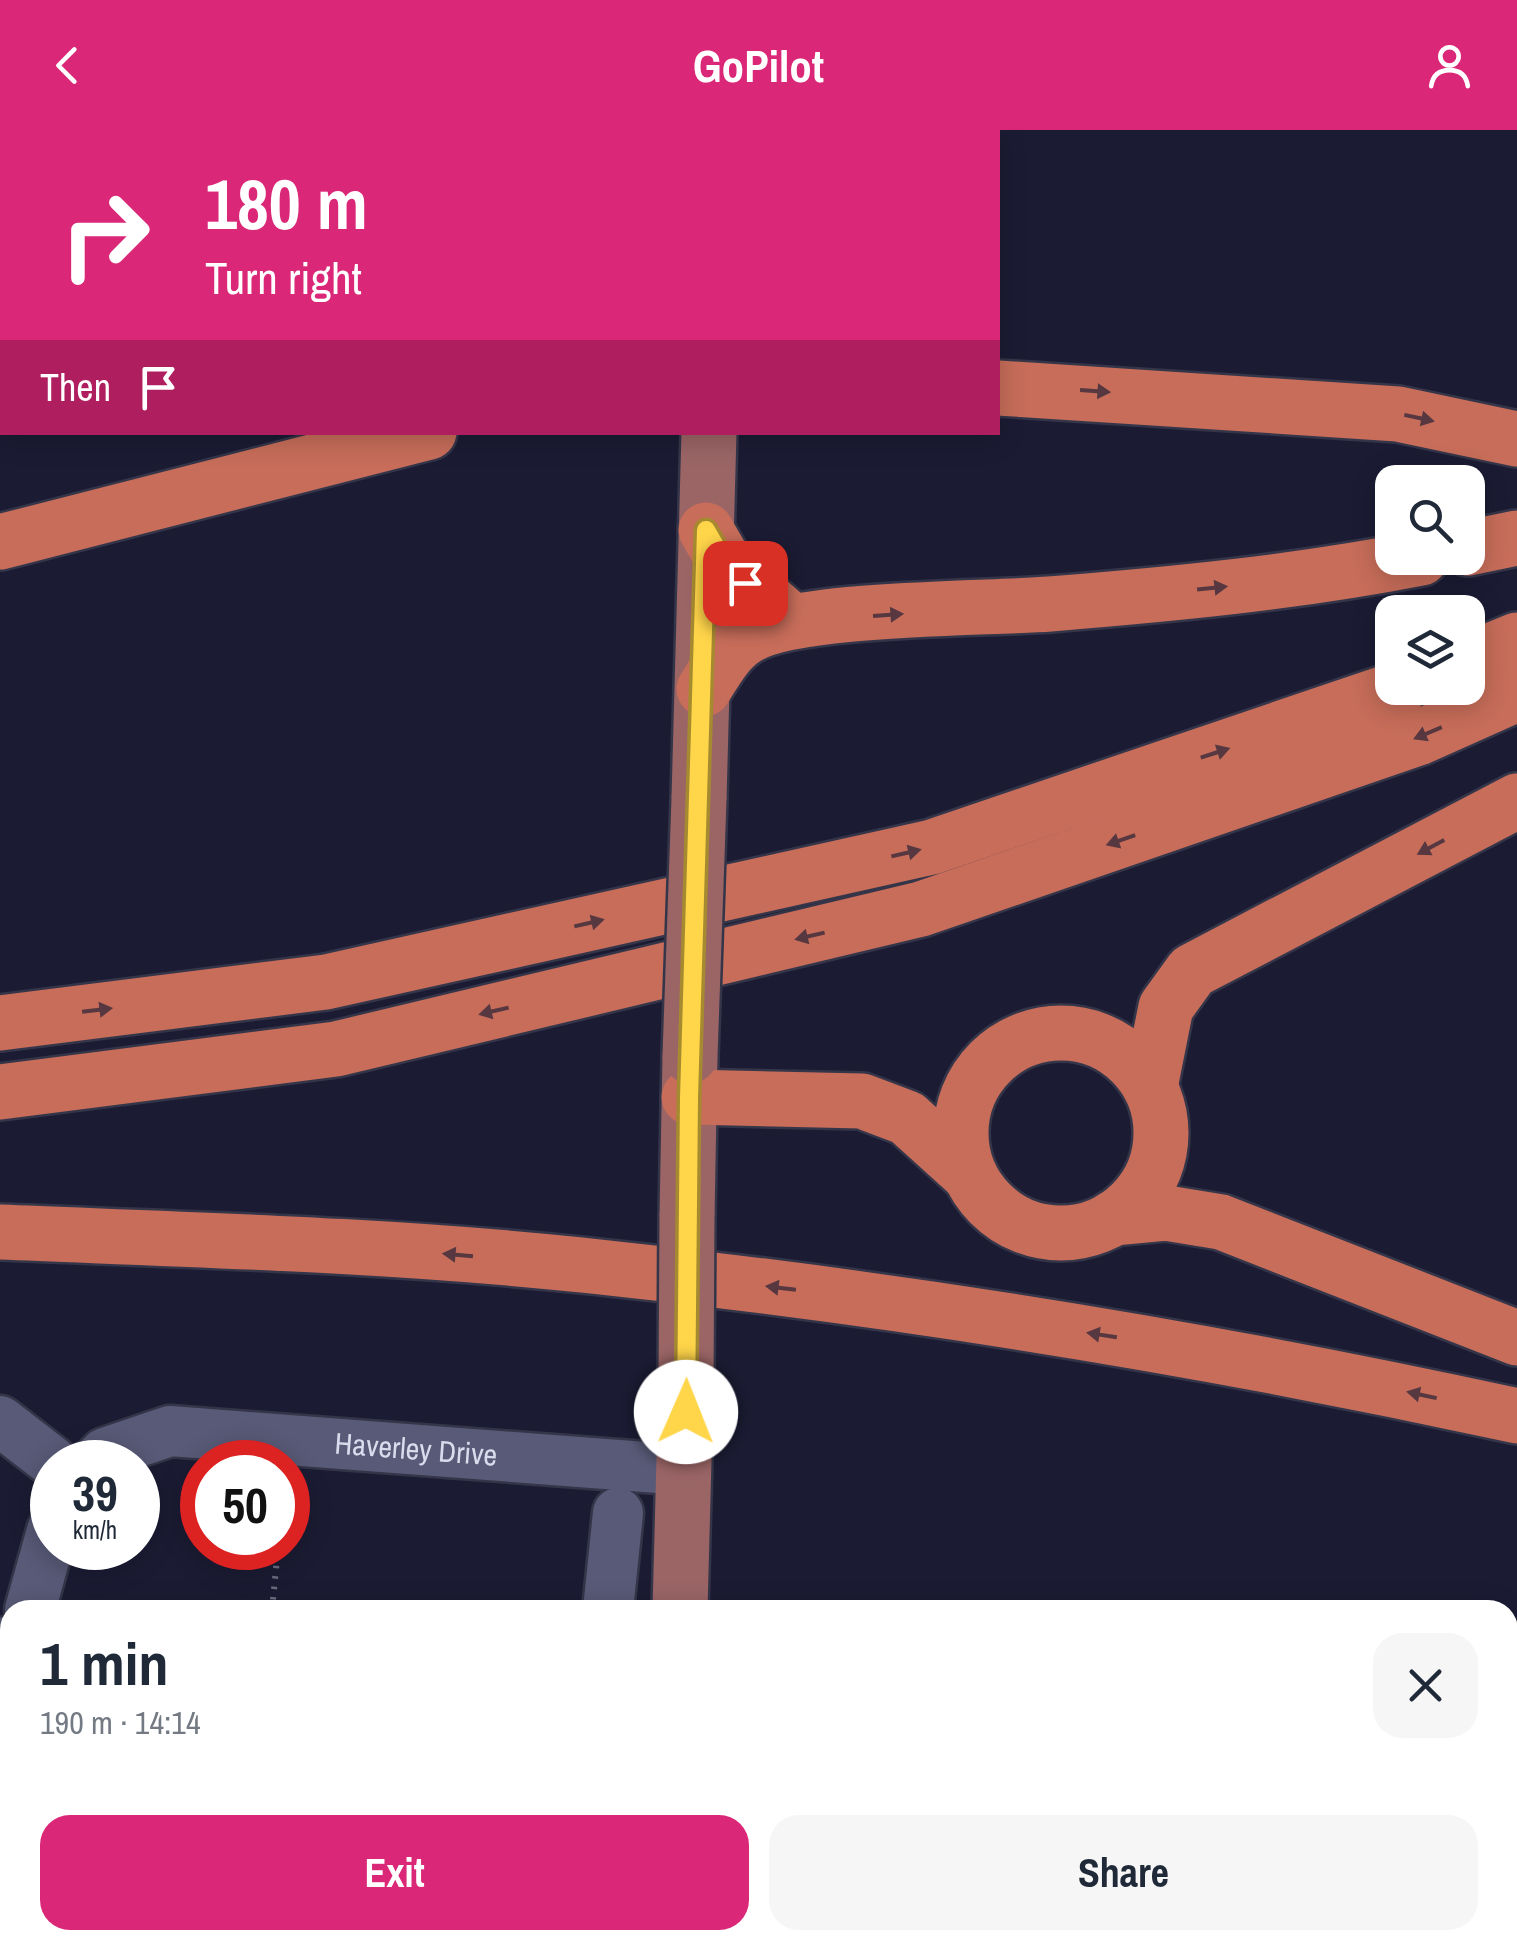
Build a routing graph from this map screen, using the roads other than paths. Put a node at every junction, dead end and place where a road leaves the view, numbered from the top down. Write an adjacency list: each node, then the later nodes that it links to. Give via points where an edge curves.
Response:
1 (1000, 388): 3 (highway, one-way to 3, via 1398,414)
2 (417, 435): 6 (highway)
3 (1517, 440)
4 (707, 481): 9 (highway, via 725,563); 12 (main road)
5 (1517, 538): 7 (highway)
6 (0, 542)
7 (1485, 545)
8 (1375, 567): 9 (highway, one-way to 8, via 1050,604)
9 (791, 621): 12 (highway, via 748,636)
10 (1517, 640): 11 (highway)
11 (1485, 653)
12 (704, 689): 17 (main road, bridge)
13 (1517, 694): 18 (highway, one-way to 18, via 1418,738 921,909 336,1050)
14 (1375, 696): 16 (highway, one-way to 14, via 326,982 932,847)
15 (1517, 802): 19 (highway, one-way to 19, via 1192,971 1166,1007)
16 (0, 1022)
17 (690, 1076): 20 (highway, via 862,1101 907,1118); 29 (main road, bridge)
18 (0, 1092)
19 (1156, 1106): 20 (highway, via 1126,1056 1092,1038 1054,1033 1018,1043 986,1066 967,1099 961,1137); 21 (highway, via 1161,1145 1148,1183); 22 (highway, via 1198,1175)
20 (970, 1175): 21 (highway, via 993,1207 1028,1227 1067,1233)
21 (1112, 1218): 22 (highway, via 1166,1213)
22 (1249, 1230): 24 (highway)
23 (0, 1232): 25 (highway, one-way to 23, via 1298,1368 903,1303 403,1251)
24 (1517, 1338)
25 (1517, 1416)
26 (0, 1421): 28 (street)
27 (143, 1440): 29 (street, Haverley Drive, via 170,1431)
28 (30, 1444)
29 (685, 1470): 34 (main road)
30 (618, 1513): 33 (street)
31 (41, 1570): 32 (street)
32 (33, 1600)
33 (609, 1600)
34 (680, 1600)

